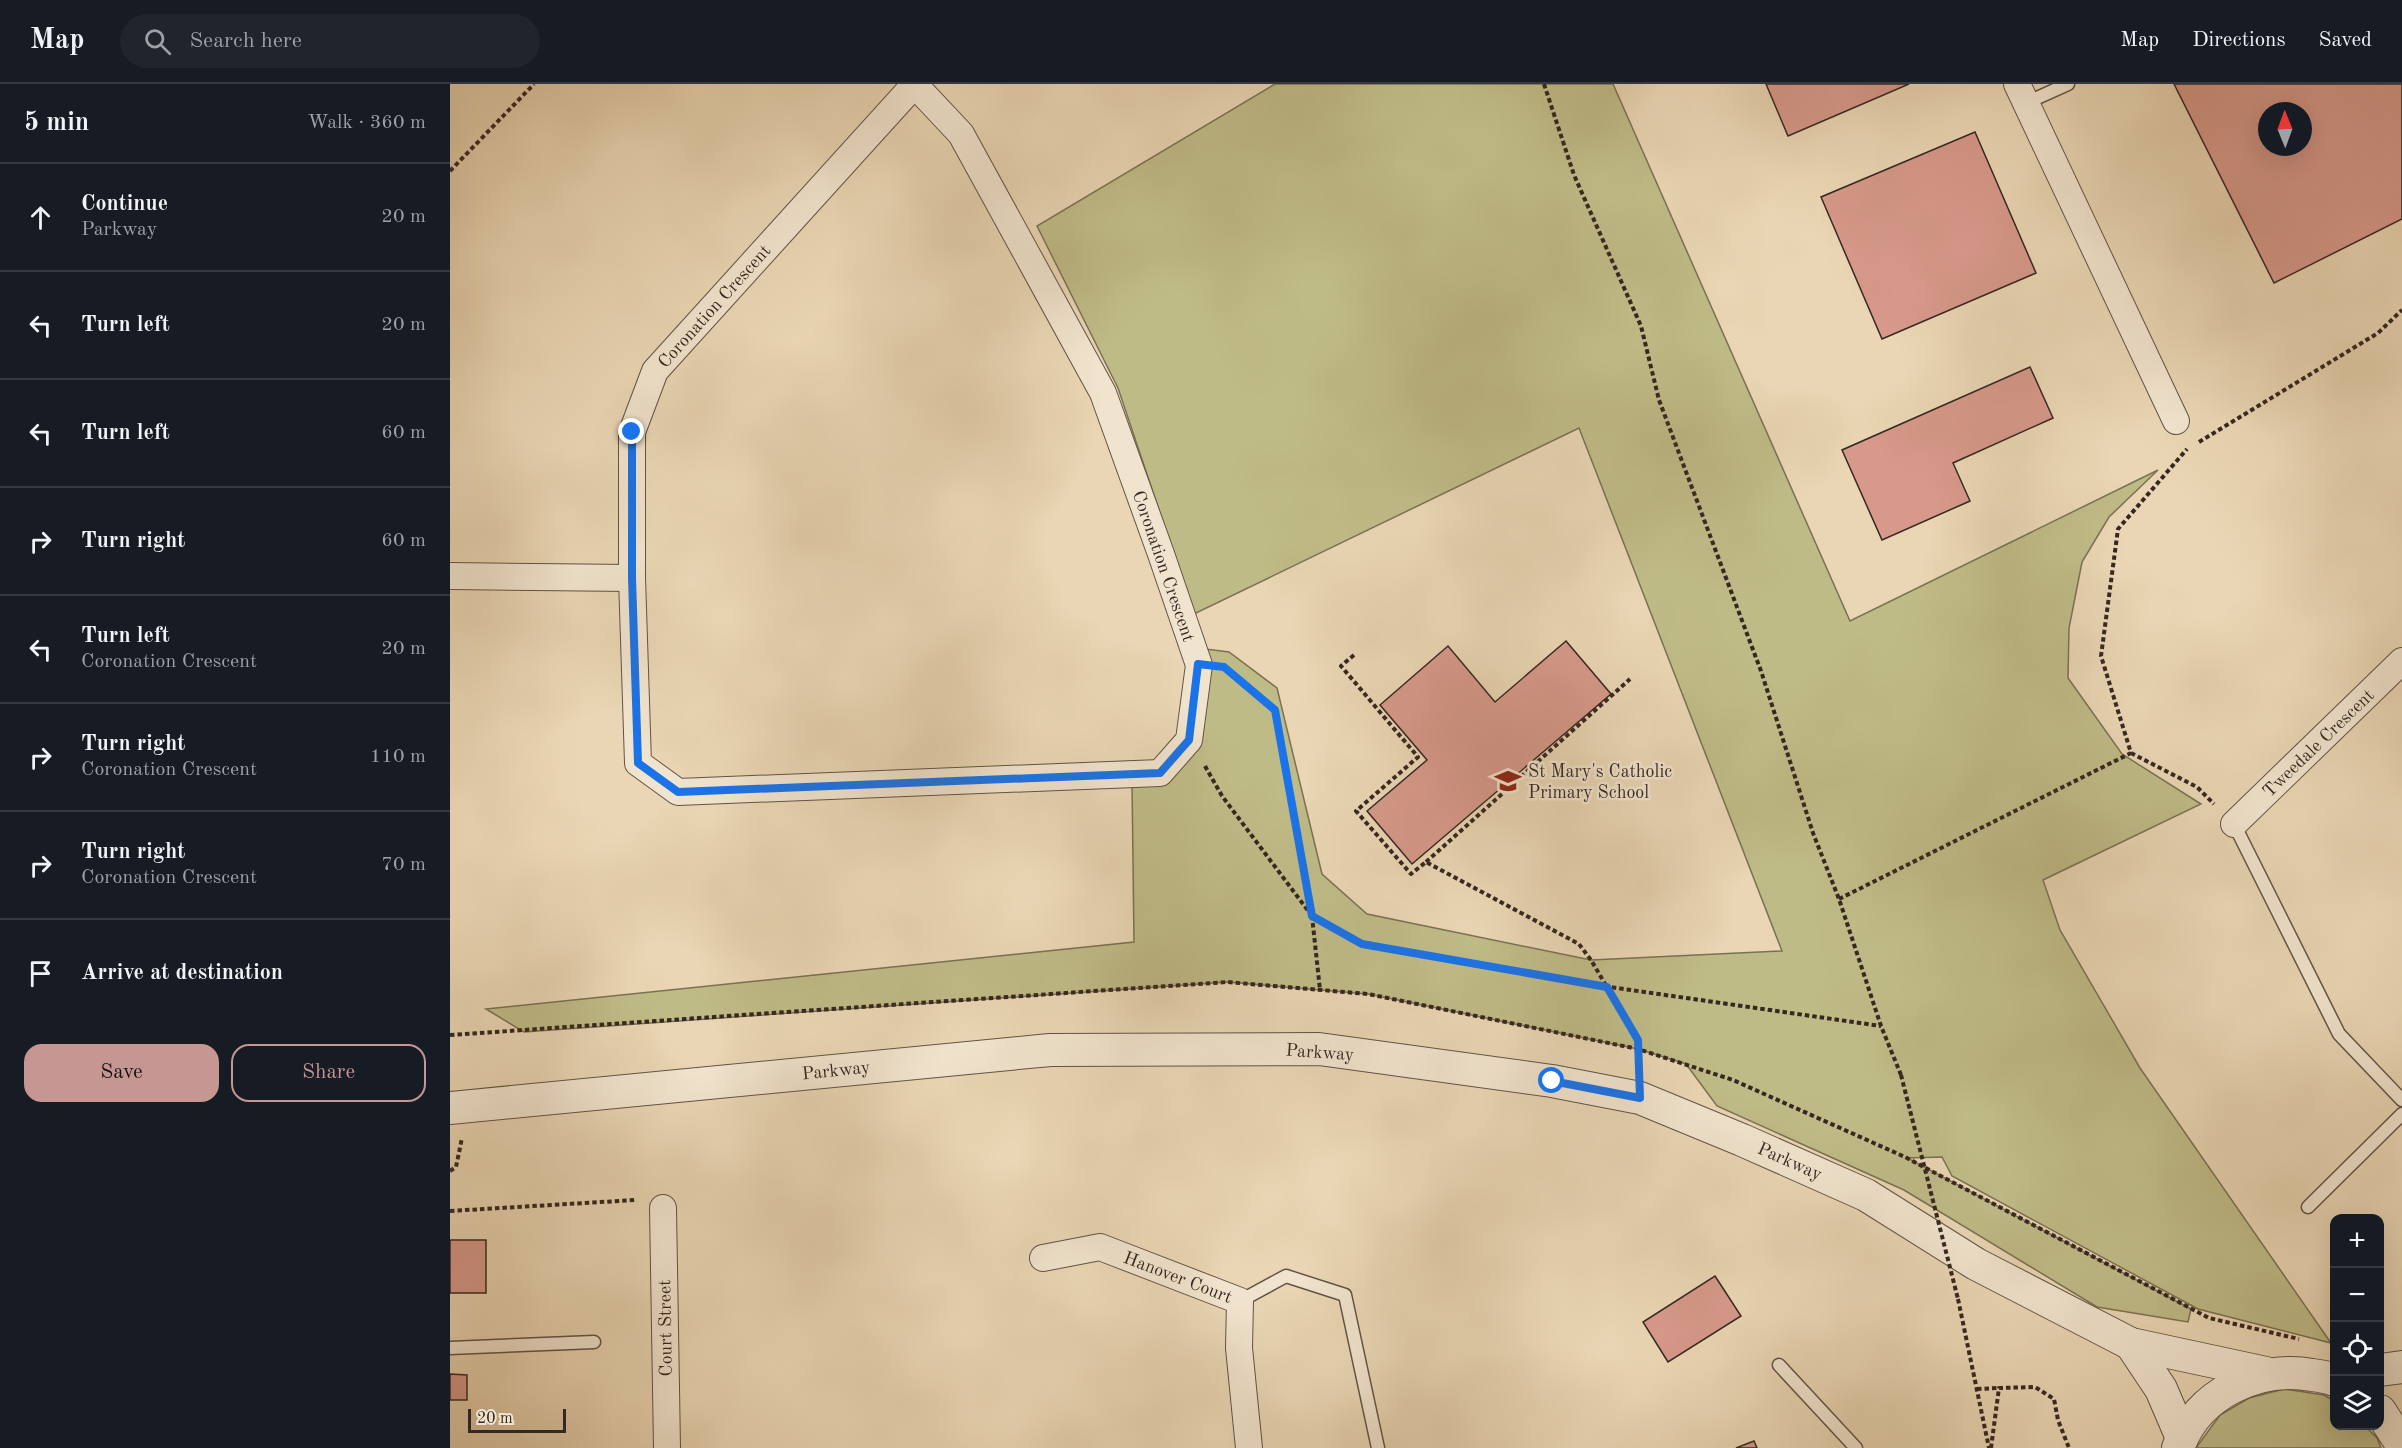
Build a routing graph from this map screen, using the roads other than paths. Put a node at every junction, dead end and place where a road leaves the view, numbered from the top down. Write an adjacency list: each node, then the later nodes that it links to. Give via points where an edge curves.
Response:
1 (915, 84): 6 (street, Coronation Crescent, via 655,371 632,432); 6 (street, Coronation Crescent, via 961,134 1103,393 1198,664 1189,740 1160,773 678,792 638,763)
2 (2067, 84): 3 (lane)
3 (2021, 93): 4 (street)
4 (2176, 421)
5 (450, 576): 6 (street)
6 (632, 578)
7 (2402, 661): 8 (street, Tweedale Crescent)
8 (2234, 824): 9 (lane, via 2339,1034)
9 (2402, 1100)
10 (450, 1108): 17 (street, Parkway, via 1050,1050 1319,1049 1552,1081 1640,1098 1866,1195 1976,1264)
11 (2402, 1114): 12 (lane)
12 (2308, 1207)
13 (663, 1208): 27 (street, Court Street)
14 (1043, 1258): 15 (street, Hanover Court, via 1100,1247)
15 (1240, 1301): 28 (street, Hanover Court, via 1239,1348); 29 (lane, via 1286,1276 1345,1295)
16 (594, 1342): 18 (lane)
17 (2131, 1344): 22 (street, Parkway); 25 (street, Parkway, via 2161,1389)
18 (450, 1348)
19 (1779, 1365): 30 (lane)
20 (2402, 1367): 21 (street)
21 (2384, 1369)
22 (2266, 1373): 23 (street, via 2300,1372); 25 (street, via 2229,1387 2199,1412)
23 (2330, 1377)
24 (2384, 1418): 26 (street)
25 (2180, 1443)
26 (2402, 1445)
27 (667, 1448)
28 (1249, 1448)
29 (1378, 1448)
30 (1856, 1448)

